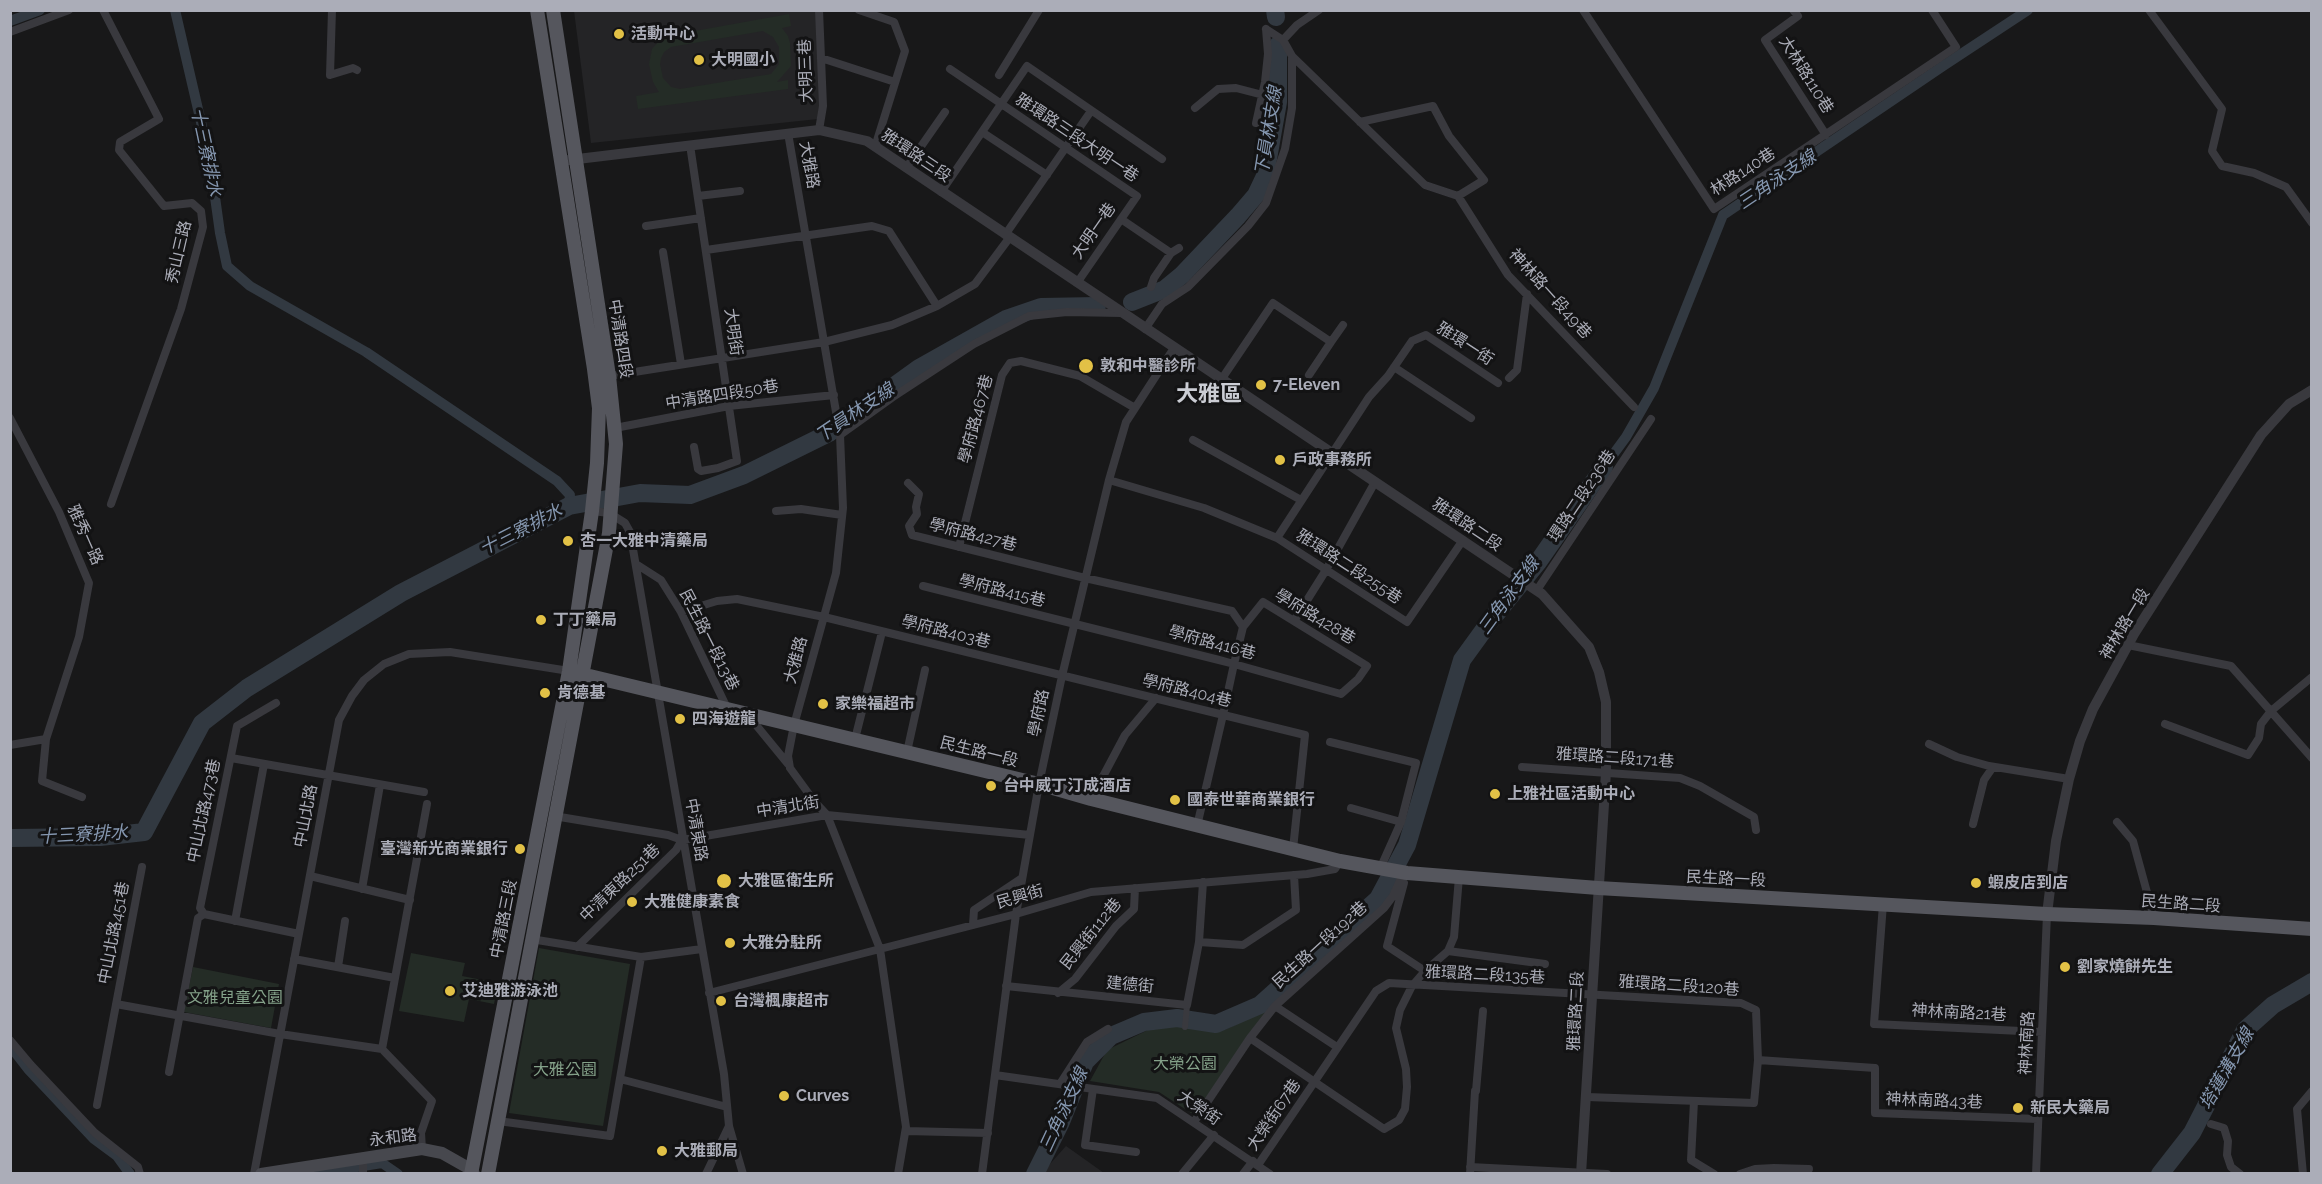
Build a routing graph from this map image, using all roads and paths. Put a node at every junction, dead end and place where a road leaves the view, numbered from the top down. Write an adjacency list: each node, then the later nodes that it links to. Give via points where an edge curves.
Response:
1 (69, 10): 14 (street)
2 (103, 10): 91 (street, 秀山三路, via 159,119 120,142 119,150 164,206 192,203 201,211 203,227 181,309)
3 (332, 10): 19 (street, via 330,75)
4 (537, 10): 37 (main road, 中清路四段)
5 (552, 10): 37 (main road, 中清路四段)
6 (819, 10): 17 (street, 大明三巷)
7 (859, 10): 21 (street, via 894,22 905,51)
8 (1039, 10): 20 (street)
9 (1319, 10): 15 (street)
10 (1583, 10): 32 (street, 林路140巷, via 1714,209)
11 (1793, 10): 32 (street, 大林路110巷, via 1798,16 1765,40)
12 (1932, 10): 32 (street, 林路140巷, via 1956,47)
13 (2149, 10): 47 (street, via 2222,109 2212,152 2222,166 2254,172 2286,187)
14 (10, 32)
15 (1284, 40): 16 (street); 22 (street, via 1266,29 1268,54)
16 (1292, 56): 27 (street); 61 (street, via 1292,108 1286,149 1266,202 1248,226 1188,286 1161,304)
17 (821, 58): 21 (street); 29 (street, 大明三巷, via 823,106)
18 (950, 69): 23 (street, 雅環路三段大明一巷)
19 (357, 70)
20 (999, 75)
21 (895, 82): 34 (street)
22 (1263, 95): 24 (street, via 1236,88 1218,89); 28 (street)
23 (1001, 104): 25 (street, via 1027,66); 30 (street); 35 (street, 雅環路三段大明一巷)
24 (1195, 108)
25 (1091, 111): 35 (street); 36 (street)
26 (945, 112): 38 (street)
27 (1360, 122): 42 (street, via 1425,185); 42 (street, via 1433,106 1449,136 1484,180)
28 (1256, 123)
29 (819, 130): 31 (street, 雅環路三段); 34 (street, 雅環路三段, via 867,141)
30 (982, 132): 39 (street); 41 (street)
31 (788, 134): 33 (street, 雅環路三段); 49 (street, 大雅路)
32 (1826, 135)
33 (690, 145): 37 (street, 雅環路三段); 43 (street, 大明街)
34 (875, 147): 38 (street, 雅環路三段)
35 (1066, 148): 39 (street); 44 (street, 雅環路三段大明一巷)
36 (1162, 159)
37 (569, 160): 69 (main road, 中清路四段); 90 (main road, 中清路四段, via 598,408)
38 (906, 168): 41 (street, 雅環路三段)
39 (1047, 175): 50 (street)
40 (740, 191): 43 (street)
41 (941, 192): 50 (street, 雅環路三段)
42 (1458, 195): 57 (street, 神林路一段49巷, via 1508,275)
43 (698, 196): 45 (street, 大明街)
44 (1137, 196): 46 (street, 大明一巷)
45 (701, 218): 48 (street); 52 (street, 大明街)
46 (1121, 219): 54 (street); 55 (street, 大明一巷)
47 (2312, 223)
48 (646, 226)
49 (806, 236): 52 (street); 58 (street, via 872,226 889,231); 62 (street, 大雅路)
50 (1007, 236): 55 (street, 雅環路三段); 58 (street, via 975,284)
51 (1179, 248): 54 (street)
52 (706, 250): 65 (street, 大明街)
53 (663, 252): 66 (street)
54 (1171, 254): 56 (street)
55 (1077, 283): 59 (street, 雅環路三段)
56 (1151, 287)
57 (1527, 294): 70 (street, via 1517,370); 76 (street, 神林路一段49巷)
58 (937, 306): 62 (street, via 892,325)
59 (1121, 313): 61 (street, 雅環路三段); 82 (street, via 1029,316 974,344)
60 (1342, 325): 63 (street)
61 (1145, 329): 64 (street, 雅環路三段)
62 (824, 342): 65 (street); 74 (street, 大雅路)
63 (1331, 342): 68 (street); 71 (street, via 1273,303)
64 (1174, 348): 71 (street, 雅環路二段); 77 (street, 學府路)
65 (721, 357): 66 (street); 75 (street, 大明街)
66 (681, 364): 69 (street)
67 (1394, 367): 72 (street, 雅環一街, via 1412,341 1426,335); 79 (street); 85 (street, 雅環一街)
68 (1309, 375)
69 (609, 376): 81 (main road, 中清路四段)
70 (1509, 378)
71 (1221, 380): 85 (street, 雅環路二段)
72 (1498, 383)
73 (2312, 390): 109 (street, 神林路一段, via 2289,404 2261,435)
74 (834, 395): 75 (street, 中清路四段50巷); 82 (street, 大雅路)
75 (729, 406): 81 (street, 中清路四段50巷); 84 (street, 大明街, via 737,461 701,471)
76 (1634, 407)
77 (1135, 408): 86 (street, 學府路, via 1126,422); 97 (street, 學府路467巷, via 1080,376 1021,361 1010,363 1002,375)
78 (10, 418): 125 (street, 雅秀一路, via 59,512 89,583 80,637)
79 (1471, 418)
80 (1651, 419): 102 (street, 環路二段236巷)
81 (615, 428): 92 (main road, 中清路四段)
82 (840, 435): 94 (street, 大雅路)
83 (1192, 441): 89 (street)
84 (694, 447)
85 (1331, 453): 87 (street, 雅環路二段); 89 (street, 雅環路二段255巷)
86 (1109, 480): 95 (street, via 1204,508); 100 (street, 學府路)
87 (1375, 482): 96 (street, 雅環路二段); 99 (street)
88 (908, 483): 97 (street, 學府路427巷, via 919,494 917,514 909,526 912,535)
89 (1301, 500): 95 (street, 雅環路二段255巷)
90 (593, 503): 92 (street); 112 (main road, 中清路四段)
91 (111, 504)
92 (609, 510): 98 (street, 中清東路, via 630,532); 112 (main road, 中清路四段, via 609,533)
93 (776, 512): 94 (street, via 801,509)
94 (842, 514): 104 (street, 大雅路, via 836,573)
95 (1277, 538): 99 (street, 雅環路二段255巷)
96 (1463, 540): 99 (street, 雅環路二段255巷, via 1407,622); 102 (street, 雅環路二段)
97 (959, 547): 100 (street, 學府路427巷)
98 (636, 564): 103 (street, 民生路一段13巷, via 661,580); 115 (street, 中清東路)
99 (1326, 570): 105 (street)
100 (1085, 578): 106 (street, 學府路); 107 (street, via 1232,611)
101 (923, 586): 106 (street, 學府路415巷)
102 (1535, 589): 137 (street, 雅環路二段, via 1588,647 1599,672 1606,702)
103 (681, 612): 104 (street, 學府路403巷, via 737,599); 119 (street, 民生路一段13巷)
104 (824, 617): 108 (street, 學府路403巷); 124 (street, 大雅路)
105 (1294, 621): 107 (street, 學府路428巷, via 1263,602); 116 (street, 學府路428巷, via 1367,666)
106 (1075, 624): 110 (street, 學府路416巷); 113 (street, 學府路)
107 (1243, 627): 110 (street)
108 (882, 632): 113 (street, 學府路403巷); 126 (street)
109 (2128, 645): 120 (street, via 2231,666); 139 (street, 神林路一段, via 2093,709)
110 (1234, 664): 116 (street, 學府路416巷); 122 (street)
111 (925, 670): 130 (street)
112 (575, 672): 115 (main road, 民生路一段); 138 (street, 中山北路, via 450,652 409,654 384,664 364,680 339,720); 148 (main road, 中清路三段); 237 (main road, 中清路三段)
113 (1062, 676): 117 (street, 學府路404巷); 140 (street, 學府路)
114 (2312, 677): 120 (street)
115 (657, 691): 119 (main road, 民生路一段); 155 (street, 中清東路)
116 (1341, 694)
117 (1155, 699): 122 (street, 學府路404巷); 144 (street, via 1125,735)
118 (276, 702): 131 (street, 中山北路473巷, via 237,726)
119 (727, 708): 121 (main road, 民生路一段)
120 (2271, 711): 123 (street, via 2248,755); 132 (street)
121 (747, 713): 124 (main road, 民生路一段); 136 (street)
122 (1223, 715): 152 (street); 156 (street, 學府路404巷, via 1305,735)
123 (2165, 724)
124 (794, 725): 126 (main road, 民生路一段); 136 (street, 大雅路, via 788,756)
125 (46, 739): 129 (street); 143 (street, 雅秀一路, via 42,781)
126 (855, 740): 130 (main road, 民生路一段)
127 (1330, 742): 149 (street, via 1416,763)
128 (1929, 744): 135 (street, via 1957,758)
129 (10, 746)
130 (907, 752): 140 (main road, 民生路一段)
131 (231, 758): 133 (street); 171 (street, 中山北路473巷, via 200,908)
132 (2312, 758)
133 (264, 764): 138 (street); 175 (street)
134 (1522, 766): 137 (street, 雅環路二段171巷)
135 (1993, 767): 139 (street); 151 (street, via 1984,780)
136 (790, 768): 147 (street)
137 (1606, 772): 153 (street, 雅環路二段171巷, via 1680,778 1701,786 1754,817); 168 (street, 雅環路二段)
138 (328, 777): 141 (street); 162 (street, 中山北路)
139 (2069, 778): 173 (street, 神林路一段)
140 (1039, 784): 144 (main road, 民生路一段); 154 (street, 學府路)
141 (380, 785): 142 (street); 166 (street)
142 (424, 792)
143 (82, 797)
144 (1091, 799): 152 (main road, 民生路一段)
145 (427, 804): 169 (street)
146 (1351, 808): 149 (street)
147 (827, 815): 154 (street, 中清北街); 155 (street, 中清北街); 184 (street)
148 (554, 816): 155 (street, 中清北街); 180 (main road, 中清路三段)
149 (1401, 822): 159 (street)
150 (2117, 822): 174 (street, via 2133,841)
151 (1974, 824)
152 (1197, 826): 156 (main road, 民生路一段)
153 (1756, 830)
154 (1030, 835): 164 (street, 學府路)
155 (682, 840): 182 (street, 中清東路251巷); 183 (street, 中清東路)
156 (1293, 849): 157 (main road, 民生路一段)
157 (1341, 861): 159 (main road, 民生路一段); 161 (street, 民興街, via 1335,869)
158 (142, 867): 197 (street, 中山北路451巷)
159 (1380, 868): 160 (main road, 民生路一段)
160 (1405, 873): 163 (main road, 民生路一段); 190 (street, via 1388,946); 199 (street, 民生路一段192巷, via 1384,908)
161 (1294, 875): 165 (street, 民興街); 181 (street, via 1296,910 1243,945)
162 (310, 876): 166 (street); 179 (street, 中山北路)
163 (1459, 877): 168 (main road, 民生路一段); 185 (street, via 1454,937)
164 (1022, 878): 172 (street, 學府路); 177 (street, via 974,910)
165 (1203, 882): 167 (street, 民興街); 181 (street)
166 (362, 888): 169 (street)
167 (1135, 888): 172 (street, 民興街, via 1091,892); 195 (street, 民興街112巷, via 1134,909)
168 (1598, 888): 170 (main road, 民生路一段); 196 (street, 雅環路二段)
169 (410, 900): 191 (street)
170 (1882, 904): 173 (main road, 民生路一段); 204 (street, 神林南路21巷, via 1874,1024)
171 (204, 914): 175 (street); 201 (street, 中山北路473巷, via 198,918)
172 (1016, 914): 177 (street, 民興街); 192 (street, 學府路)
173 (2047, 914): 174 (main road, 民生路二段); 204 (street, 神林南路)
174 (2154, 918): 178 (main road, 民生路二段)
175 (236, 921): 179 (street)
176 (345, 921): 189 (street)
177 (973, 925): 184 (street, 民興街)
178 (2312, 929)
179 (298, 934): 187 (street, 中山北路)
180 (531, 939): 182 (street); 223 (main road, 中清路三段)
181 (1199, 942): 198 (street)
182 (577, 946): 186 (street)
183 (702, 949): 186 (street); 194 (street, 中清東路)
184 (880, 949): 194 (street, 民興街); 227 (street)
185 (1448, 951): 188 (street); 190 (street)
186 (641, 957): 213 (street)
187 (294, 959): 189 (street); 205 (street, 中山北路)
188 (1545, 964)
189 (338, 968): 191 (street)
190 (1425, 971): 193 (street)
191 (395, 978): 209 (street)
192 (1006, 986): 195 (street, 建德街); 212 (street, 學府路)
193 (1412, 986): 196 (street, 雅環路二段135巷); 208 (street, 雅環路二段135巷, via 1389,983 1376,991); 214 (street, via 1396,1028 1407,1087 1405,1108 1399,1120 1384,1129)
194 (709, 993): 221 (street, 中清東路)
195 (1059, 993): 198 (street, 建德街)
196 (1591, 996): 210 (street, 雅環路二段120巷, via 1741,1003 1756,1010); 218 (street, 雅環路二段)
197 (116, 1004): 201 (street, 中山北路451巷); 220 (street, 中山北路451巷)
198 (1187, 1005): 202 (street)
199 (1275, 1006): 206 (street, 民生路一段192巷); 208 (street)
200 (1483, 1011): 236 (street)
201 (180, 1014): 205 (street, 中山北路451巷); 211 (street, 中山北路473巷)
202 (1185, 1027)
203 (1108, 1029): 215 (street, via 1087,1042)
204 (2042, 1032): 222 (street, 神林南路)
205 (280, 1034): 209 (street, 中山北路451巷); 239 (street, 中山北路)
206 (1250, 1038): 214 (street); 224 (street, 民生路一段192巷)
207 (10, 1040): 238 (street, via 95,1133 138,1167)
208 (1337, 1047): 214 (street, 大榮街67巷)
209 (382, 1049): 230 (street, via 432,1101 421,1133)
210 (1758, 1060): 219 (street, 雅環路二段120巷, via 1754,1103); 222 (street, 神林南路43巷, via 1875,1068 1875,1113)
211 (169, 1072)
212 (995, 1075): 215 (street, 大榮街); 228 (street, 學府路)
213 (620, 1078): 221 (street); 223 (street, via 610,1136)
214 (1314, 1082): 233 (street, 大榮街67巷)
215 (1062, 1084): 216 (street, 大榮街)
216 (1090, 1088): 224 (street, 大榮街, via 1157,1098); 231 (street, via 1085,1145)
217 (2312, 1091): 256 (street, via 2297,1108)
218 (1587, 1096): 219 (street, 雅環路二段120巷); 250 (street, 雅環路二段)
219 (1694, 1101): 252 (street, via 1691,1160)
220 (97, 1105)
221 (727, 1107): 226 (street, 中清東路)
222 (2038, 1119): 254 (street, 神林南路)
223 (498, 1121): 242 (main road, 中清路三段)
224 (1194, 1122): 229 (street, 大榮街)
225 (2211, 1124): 255 (street, via 2224,1128 2231,1167)
226 (729, 1126): 243 (street); 244 (street, 中清東路)
227 (906, 1131): 228 (street); 245 (street)
228 (988, 1133): 246 (street, 學府路)
229 (1214, 1136): 233 (street, 大榮街); 247 (street)
230 (422, 1149): 232 (main road, 永和路); 237 (main road, 永和路, via 442,1153)
231 (1136, 1152)
232 (363, 1158): 234 (main road, 永和路); 241 (street)
233 (1255, 1163): 248 (street, 大榮街67巷); 249 (street, 大榮街)
234 (309, 1169): 240 (main road, 永和路)
235 (1809, 1169): 253 (street, via 1755,1169)
236 (1470, 1170): 250 (street)
237 (472, 1172)
238 (140, 1173)
239 (254, 1173)
240 (261, 1173)
241 (363, 1173)
242 (488, 1173)
243 (706, 1173)
244 (743, 1173)
245 (898, 1173)
246 (982, 1173)
247 (1182, 1173)
248 (1243, 1173)
249 (1270, 1173)
250 (1581, 1173): 251 (street)
251 (1607, 1173)
252 (1714, 1173)
253 (1740, 1173)
254 (2036, 1173)
255 (2241, 1173)
256 (2303, 1173)

